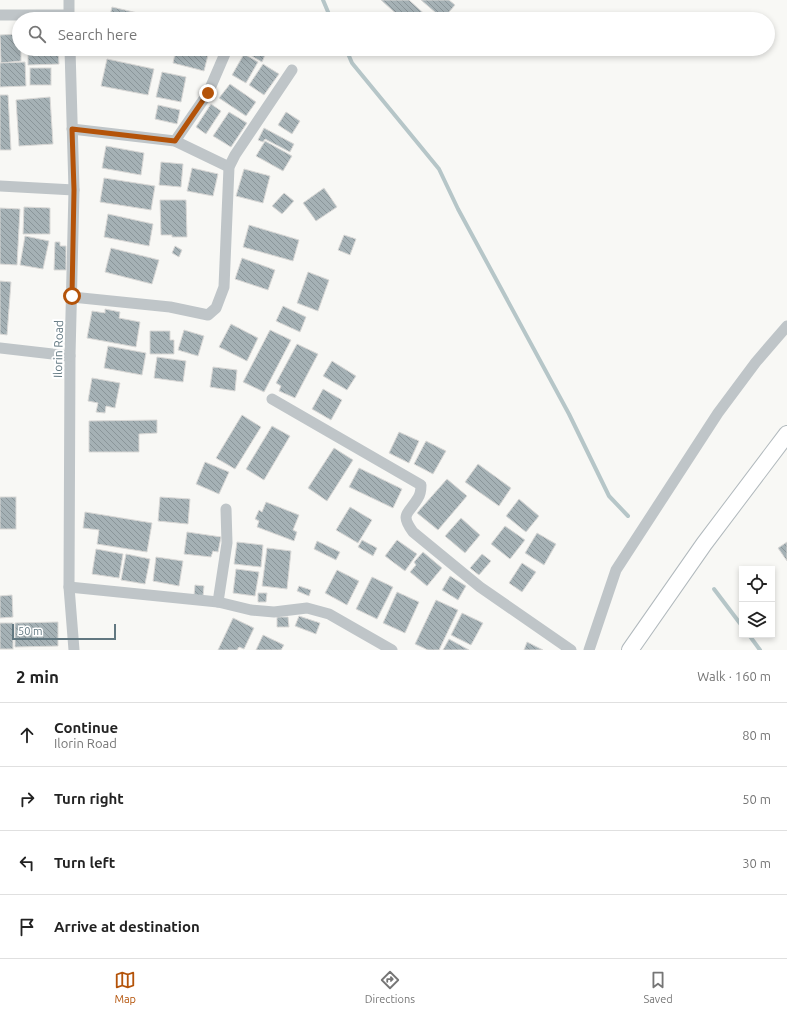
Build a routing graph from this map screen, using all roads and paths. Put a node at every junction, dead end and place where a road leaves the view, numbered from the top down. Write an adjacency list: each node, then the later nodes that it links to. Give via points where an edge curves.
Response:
1 (70, 0): 2 (street)
2 (69, 12)
3 (0, 15): 4 (street)
4 (12, 15)
5 (70, 56): 8 (street, Ilorin Road)
6 (225, 56): 9 (street, via 208,93)
7 (292, 70): 10 (street, via 234,155)
8 (72, 129): 9 (street); 12 (street, Ilorin Road)
9 (175, 141): 10 (street)
10 (229, 167): 13 (street, via 224,287 216,308 208,315 170,307)
11 (0, 186): 12 (street)
12 (74, 190): 13 (street, Ilorin Road)
13 (72, 296): 16 (street, Ilorin Road)
14 (787, 326): 25 (street, via 718,413 616,570)
15 (0, 348): 16 (street)
16 (70, 356): 20 (street, Ilorin Road)
17 (272, 399): 24 (street, via 422,485 419,497 406,514 406,523 413,532 480,588)
18 (787, 434): 26 (main road, via 704,544)
19 (226, 509): 21 (street, via 227,543)
20 (69, 587): 21 (street); 22 (street, Ilorin Road)
21 (218, 602): 23 (street, via 251,610 274,612 307,608 329,614)
22 (74, 650)
23 (392, 650)
24 (572, 650)
25 (588, 650)
26 (630, 650)

